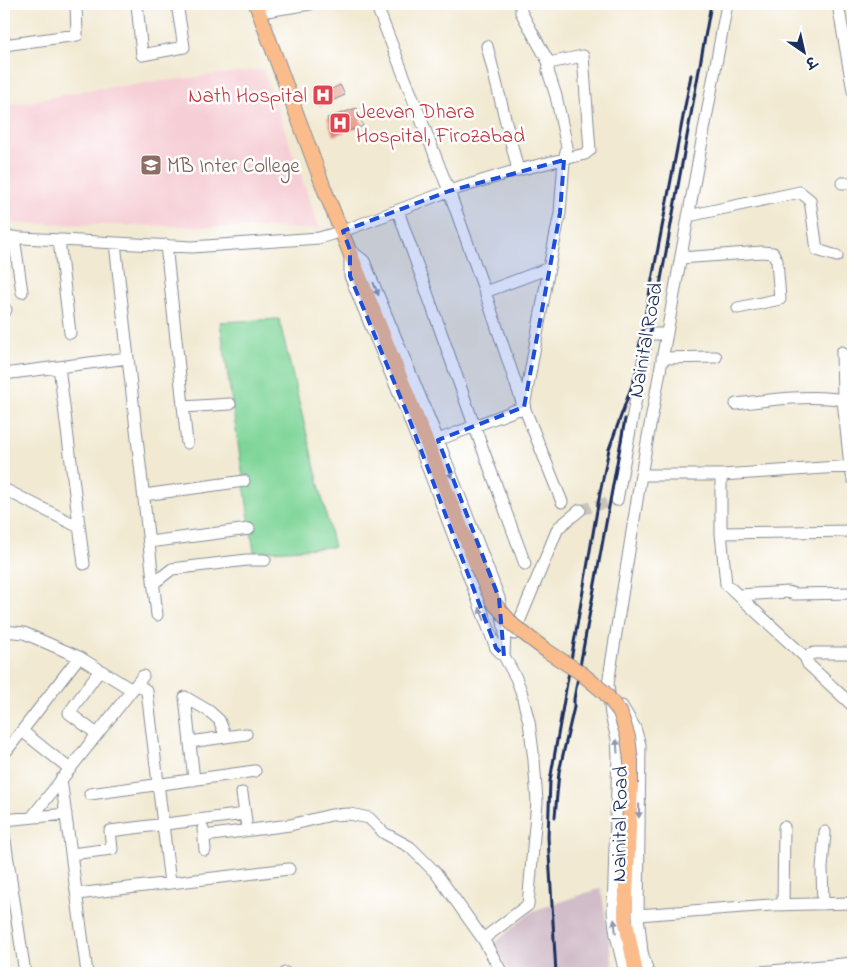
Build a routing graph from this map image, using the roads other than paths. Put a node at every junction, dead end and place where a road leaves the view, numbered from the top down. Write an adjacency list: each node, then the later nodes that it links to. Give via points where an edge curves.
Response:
1 (76, 4): 10 (street, via 77,35)
2 (137, 4): 3 (street, via 142,56 184,47)
3 (177, 4)
4 (310, 4): 9 (street)
5 (376, 4): 17 (street)
6 (520, 4): 13 (street, via 521,12)
7 (727, 4): 19 (street, Nainital Road)
8 (838, 4): 12 (street)
9 (258, 8): 20 (main road, Nainital Road, via 325,191)
10 (4, 45)
11 (487, 46): 16 (street)
12 (849, 51): 14 (street)
13 (549, 63): 15 (street, via 548,71 567,147); 15 (street, via 583,56 590,150)
14 (853, 92)
15 (564, 160): 16 (street); 28 (street, via 560,214)
16 (518, 170): 17 (street)
17 (449, 191): 18 (street); 30 (street)
18 (398, 211): 20 (street); 45 (street)
19 (688, 216): 26 (street, via 800,192 810,200 816,250); 27 (street, Nainital Road)
20 (343, 231): 24 (street, via 319,238 192,247); 25 (main road, Nainital Road)
21 (9, 237): 22 (street); 29 (street)
22 (59, 240): 23 (street); 32 (street)
23 (115, 243): 24 (street); 36 (street)
24 (166, 245): 43 (street)
25 (350, 250): 46 (street, one-way to 46, via 364,261); 72 (street, one-way to 25, via 496,648 486,625 407,413 350,276); 120 (main road, Nainital Road, bridge, via 493,602 514,626 604,692 620,712 631,760 626,918)
26 (837, 256)
27 (681, 258): 31 (street, via 773,253 777,262 780,299); 33 (street, Nainital Road)
28 (549, 268): 30 (street); 44 (street)
29 (22, 292)
30 (484, 292): 44 (street)
31 (738, 308)
32 (70, 333)
33 (667, 334): 37 (street, Nainital Road); 55 (street, via 648,334)
34 (842, 352): 40 (street)
35 (716, 357): 37 (street)
36 (128, 358): 38 (street); 54 (street)
37 (662, 358): 49 (street, Nainital Road)
38 (59, 367): 39 (street); 58 (street)
39 (4, 374)
40 (843, 400): 42 (street, via 764,400); 48 (street)
41 (230, 404): 43 (street)
42 (736, 404)
43 (183, 407): 47 (street)
44 (524, 407): 45 (street); 56 (street)
45 (474, 425): 46 (street); 65 (street)
46 (438, 440): 72 (street, one-way to 72, via 499,598 505,633)
47 (187, 444)
48 (851, 466): 50 (street); 51 (street)
49 (641, 474): 50 (street); 77 (street, Nainital Road)
50 (721, 475): 61 (street)
51 (853, 479)
52 (244, 481): 54 (street)
53 (4, 489): 58 (street)
54 (144, 495): 62 (street)
55 (617, 500)
56 (562, 502)
57 (580, 510): 72 (street, via 558,528)
58 (80, 527): 64 (street)
59 (249, 529): 62 (street)
60 (853, 531): 61 (street)
61 (721, 533): 68 (street, via 726,584)
62 (149, 542): 66 (street)
63 (265, 560): 66 (street, via 172,570)
64 (84, 564)
65 (526, 564)
66 (154, 583): 69 (street)
67 (853, 593): 68 (street)
68 (740, 595): 73 (street)
69 (158, 615)
70 (4, 631): 74 (street, via 24,633)
71 (853, 653): 73 (street)
72 (504, 656): 114 (street, via 516,678 529,722 537,802 528,904)
73 (805, 656): 78 (street, via 808,664)
74 (80, 657): 75 (street); 81 (street)
75 (100, 670): 76 (street); 82 (street, via 69,713)
76 (137, 684): 82 (street); 91 (street, via 148,691)
77 (608, 684): 79 (street, Nainital Road); 80 (street, Nainital Road)
78 (853, 706)
79 (625, 711): 80 (street); 113 (street, Nainital Road, one-way to 113, via 640,745)
80 (611, 715): 119 (street, Nainital Road, one-way to 80, via 614,912 618,756)
81 (22, 731): 86 (street); 87 (street)
82 (97, 734): 87 (street)
83 (246, 734): 84 (street)
84 (226, 737): 85 (street); 85 (street, via 219,720 185,697)
85 (190, 742): 90 (street)
86 (4, 754)
87 (70, 769): 89 (street)
88 (254, 771): 90 (street)
89 (61, 780): 94 (street); 96 (street)
90 (194, 780): 91 (street)
91 (158, 784): 93 (street); 99 (street)
92 (242, 793): 95 (street)
93 (90, 794)
94 (66, 814): 96 (street); 106 (street)
95 (245, 814): 97 (street); 101 (street)
96 (32, 817): 98 (street)
97 (201, 819): 99 (street); 104 (street)
98 (4, 820)
99 (163, 824): 106 (street, via 110,831 112,849); 108 (street)
100 (784, 827): 112 (street)
101 (248, 830): 104 (street); 114 (street, via 290,825 331,815 369,818 384,833 410,847 436,873)
102 (826, 832): 111 (street)
103 (4, 834): 116 (street)
104 (204, 836): 105 (street)
105 (205, 850)
106 (72, 854): 109 (street)
107 (289, 869): 108 (street)
108 (170, 883): 109 (street)
109 (77, 894): 117 (street)
110 (853, 903): 111 (street)
111 (823, 904): 112 (street)
112 (783, 905): 113 (street)
113 (638, 915): 121 (street, Nainital Road)
114 (483, 939): 118 (street)
115 (853, 963): 122 (street)
116 (25, 973)
117 (87, 973)
118 (502, 973)
119 (625, 973)
120 (636, 973)
121 (648, 973)
122 (751, 973)

